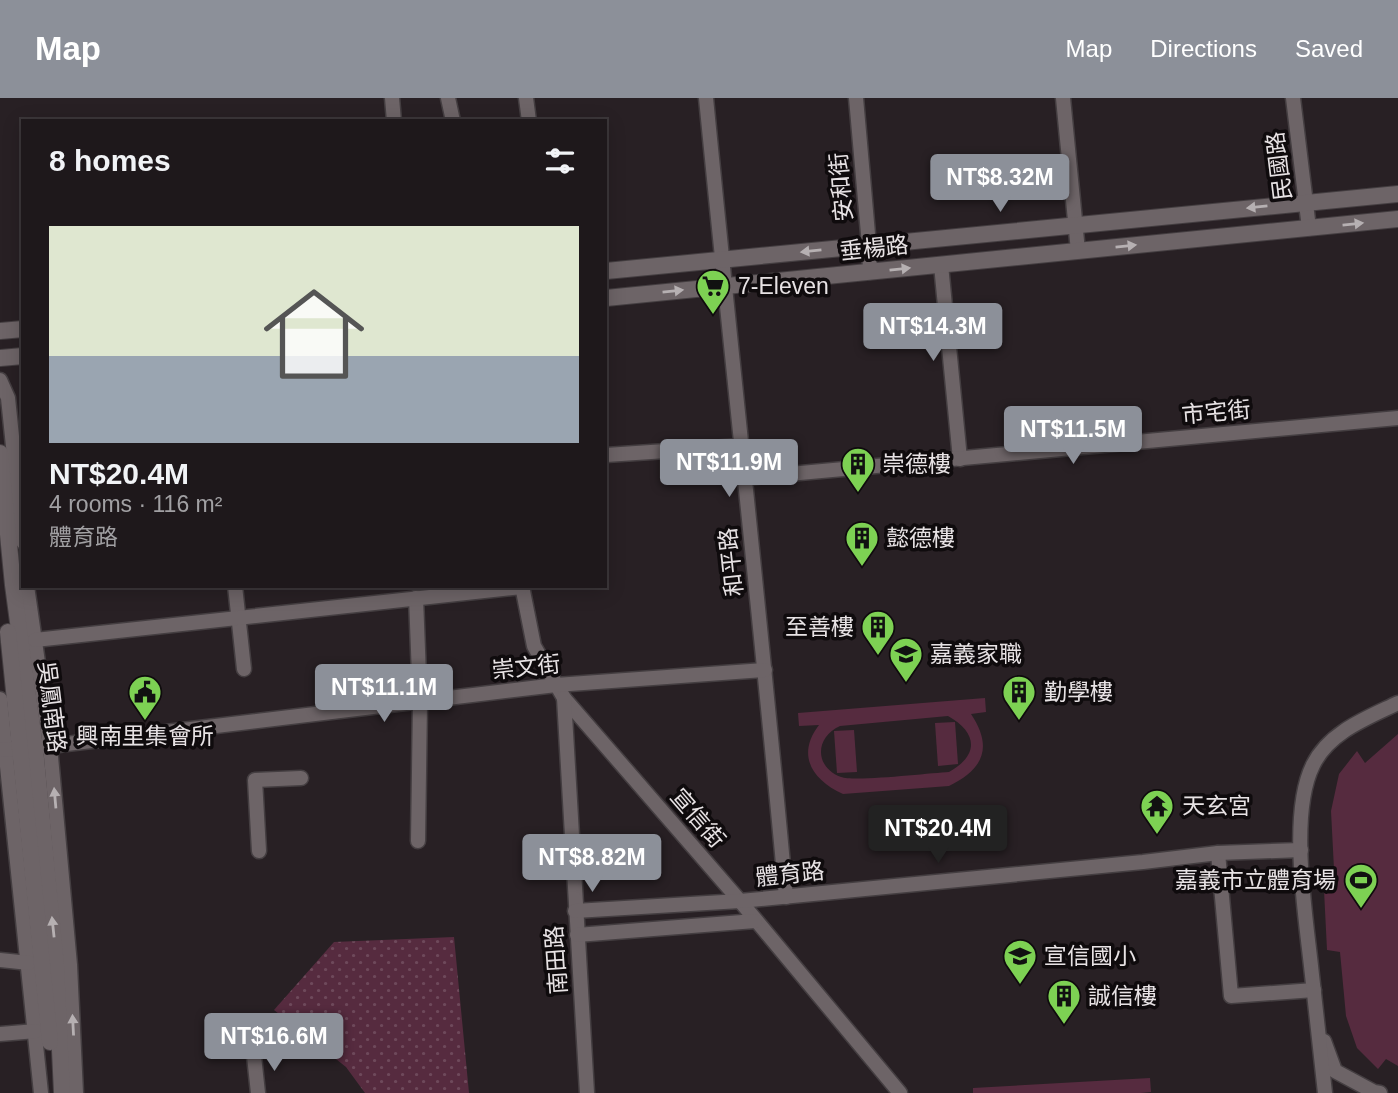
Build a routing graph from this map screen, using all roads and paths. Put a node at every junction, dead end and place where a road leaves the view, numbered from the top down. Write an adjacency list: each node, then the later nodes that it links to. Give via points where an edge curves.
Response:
1 (391, 98): 8 (street)
2 (448, 98): 9 (street)
3 (526, 98): 10 (street)
4 (706, 98): 18 (street, 和平路)
5 (856, 98): 16 (street, 安和街)
6 (1063, 98): 14 (street)
7 (1293, 98): 12 (street, 民國路)
8 (394, 119)
9 (453, 119)
10 (529, 119)
11 (1398, 194): 12 (street, 垂楊路)
12 (1307, 202): 14 (street, 垂楊路, one-way to 14); 15 (street, 民國路)
13 (1398, 219): 15 (street, 垂楊路, one-way to 13)
14 (1075, 225): 16 (street, 垂楊路); 17 (street)
15 (1309, 228): 17 (street, 垂楊路, one-way to 15)
16 (869, 245): 18 (street, 垂楊路, one-way to 18); 21 (street, 安和街)
17 (1078, 251): 19 (street, 垂楊路)
18 (720, 260): 20 (street, 垂楊路); 22 (street, 和平路)
19 (941, 265): 21 (street, 垂楊路, one-way to 19); 33 (street)
20 (607, 271)
21 (870, 272): 22 (street, 垂楊路)
22 (723, 286): 23 (street, 垂楊路, one-way to 22); 30 (street, 和平路)
23 (607, 298)
24 (21, 329): 25 (street)
25 (0, 331)
26 (21, 356): 27 (street)
27 (0, 358)
28 (0, 380): 35 (street, via 8,398)
29 (1398, 418): 33 (street, 市宅街)
30 (741, 446): 32 (street); 34 (street, 和平路)
31 (0, 453): 37 (street, 吳鳳南路)
32 (607, 455)
33 (960, 459): 34 (street, 市宅街)
34 (745, 478): 45 (street, 和平路)
35 (21, 523)
36 (0, 555): 37 (street, 吳鳳南路)
37 (13, 586): 43 (street, 吳鳳南路); 50 (street, 吳鳳南路)
38 (235, 588): 42 (street)
39 (512, 588): 41 (street)
40 (522, 588): 46 (street, 宣信街, via 534,646)
41 (416, 598): 42 (street); 48 (street)
42 (238, 617): 43 (street); 44 (street)
43 (35, 640): 50 (street, 吳鳳南路)
44 (244, 669)
45 (765, 670): 46 (street, 崇文街); 56 (street, 和平路)
46 (560, 692): 48 (street, 崇文街); 57 (street, 宣信街); 58 (street, 南田路)
47 (0, 699): 50 (street, 吳鳳南路)
48 (420, 702): 50 (street, 崇文街); 52 (street)
49 (1398, 703): 53 (street, via 1335,736 1314,763 1303,794)
50 (23, 749): 62 (street, 吳鳳南路); 69 (street, 吳鳳南路); 70 (street, 吳鳳南路, one-way to 50, via 56,965); 71 (street, 吳鳳南路, one-way to 50, via 70,965)
51 (301, 778): 54 (street, via 255,780)
52 (418, 841)
53 (1301, 850): 55 (street, 體育路); 63 (street)
54 (259, 851)
55 (1218, 853): 56 (street, 體育路); 63 (street, via 1231,996)
56 (786, 897): 57 (street, 體育路)
57 (740, 901): 58 (street, 體育路); 59 (street, 宣信街)
58 (575, 911): 60 (street, 南田路)
59 (755, 921): 60 (street); 74 (street, 宣信街)
60 (578, 935): 73 (street, 南田路)
61 (0, 960): 62 (street)
62 (29, 963): 65 (street, 吳鳳南路)
63 (1314, 990): 64 (street)
64 (1316, 1020): 75 (street); 76 (street, via 1335,1071)
65 (36, 1031): 66 (street); 68 (street, 吳鳳南路)
66 (0, 1034)
67 (254, 1056): 72 (street)
68 (41, 1093)
69 (54, 1093)
70 (62, 1093)
71 (76, 1093)
72 (258, 1093)
73 (587, 1093)
74 (900, 1093)
75 (1325, 1093)
76 (1380, 1093)

